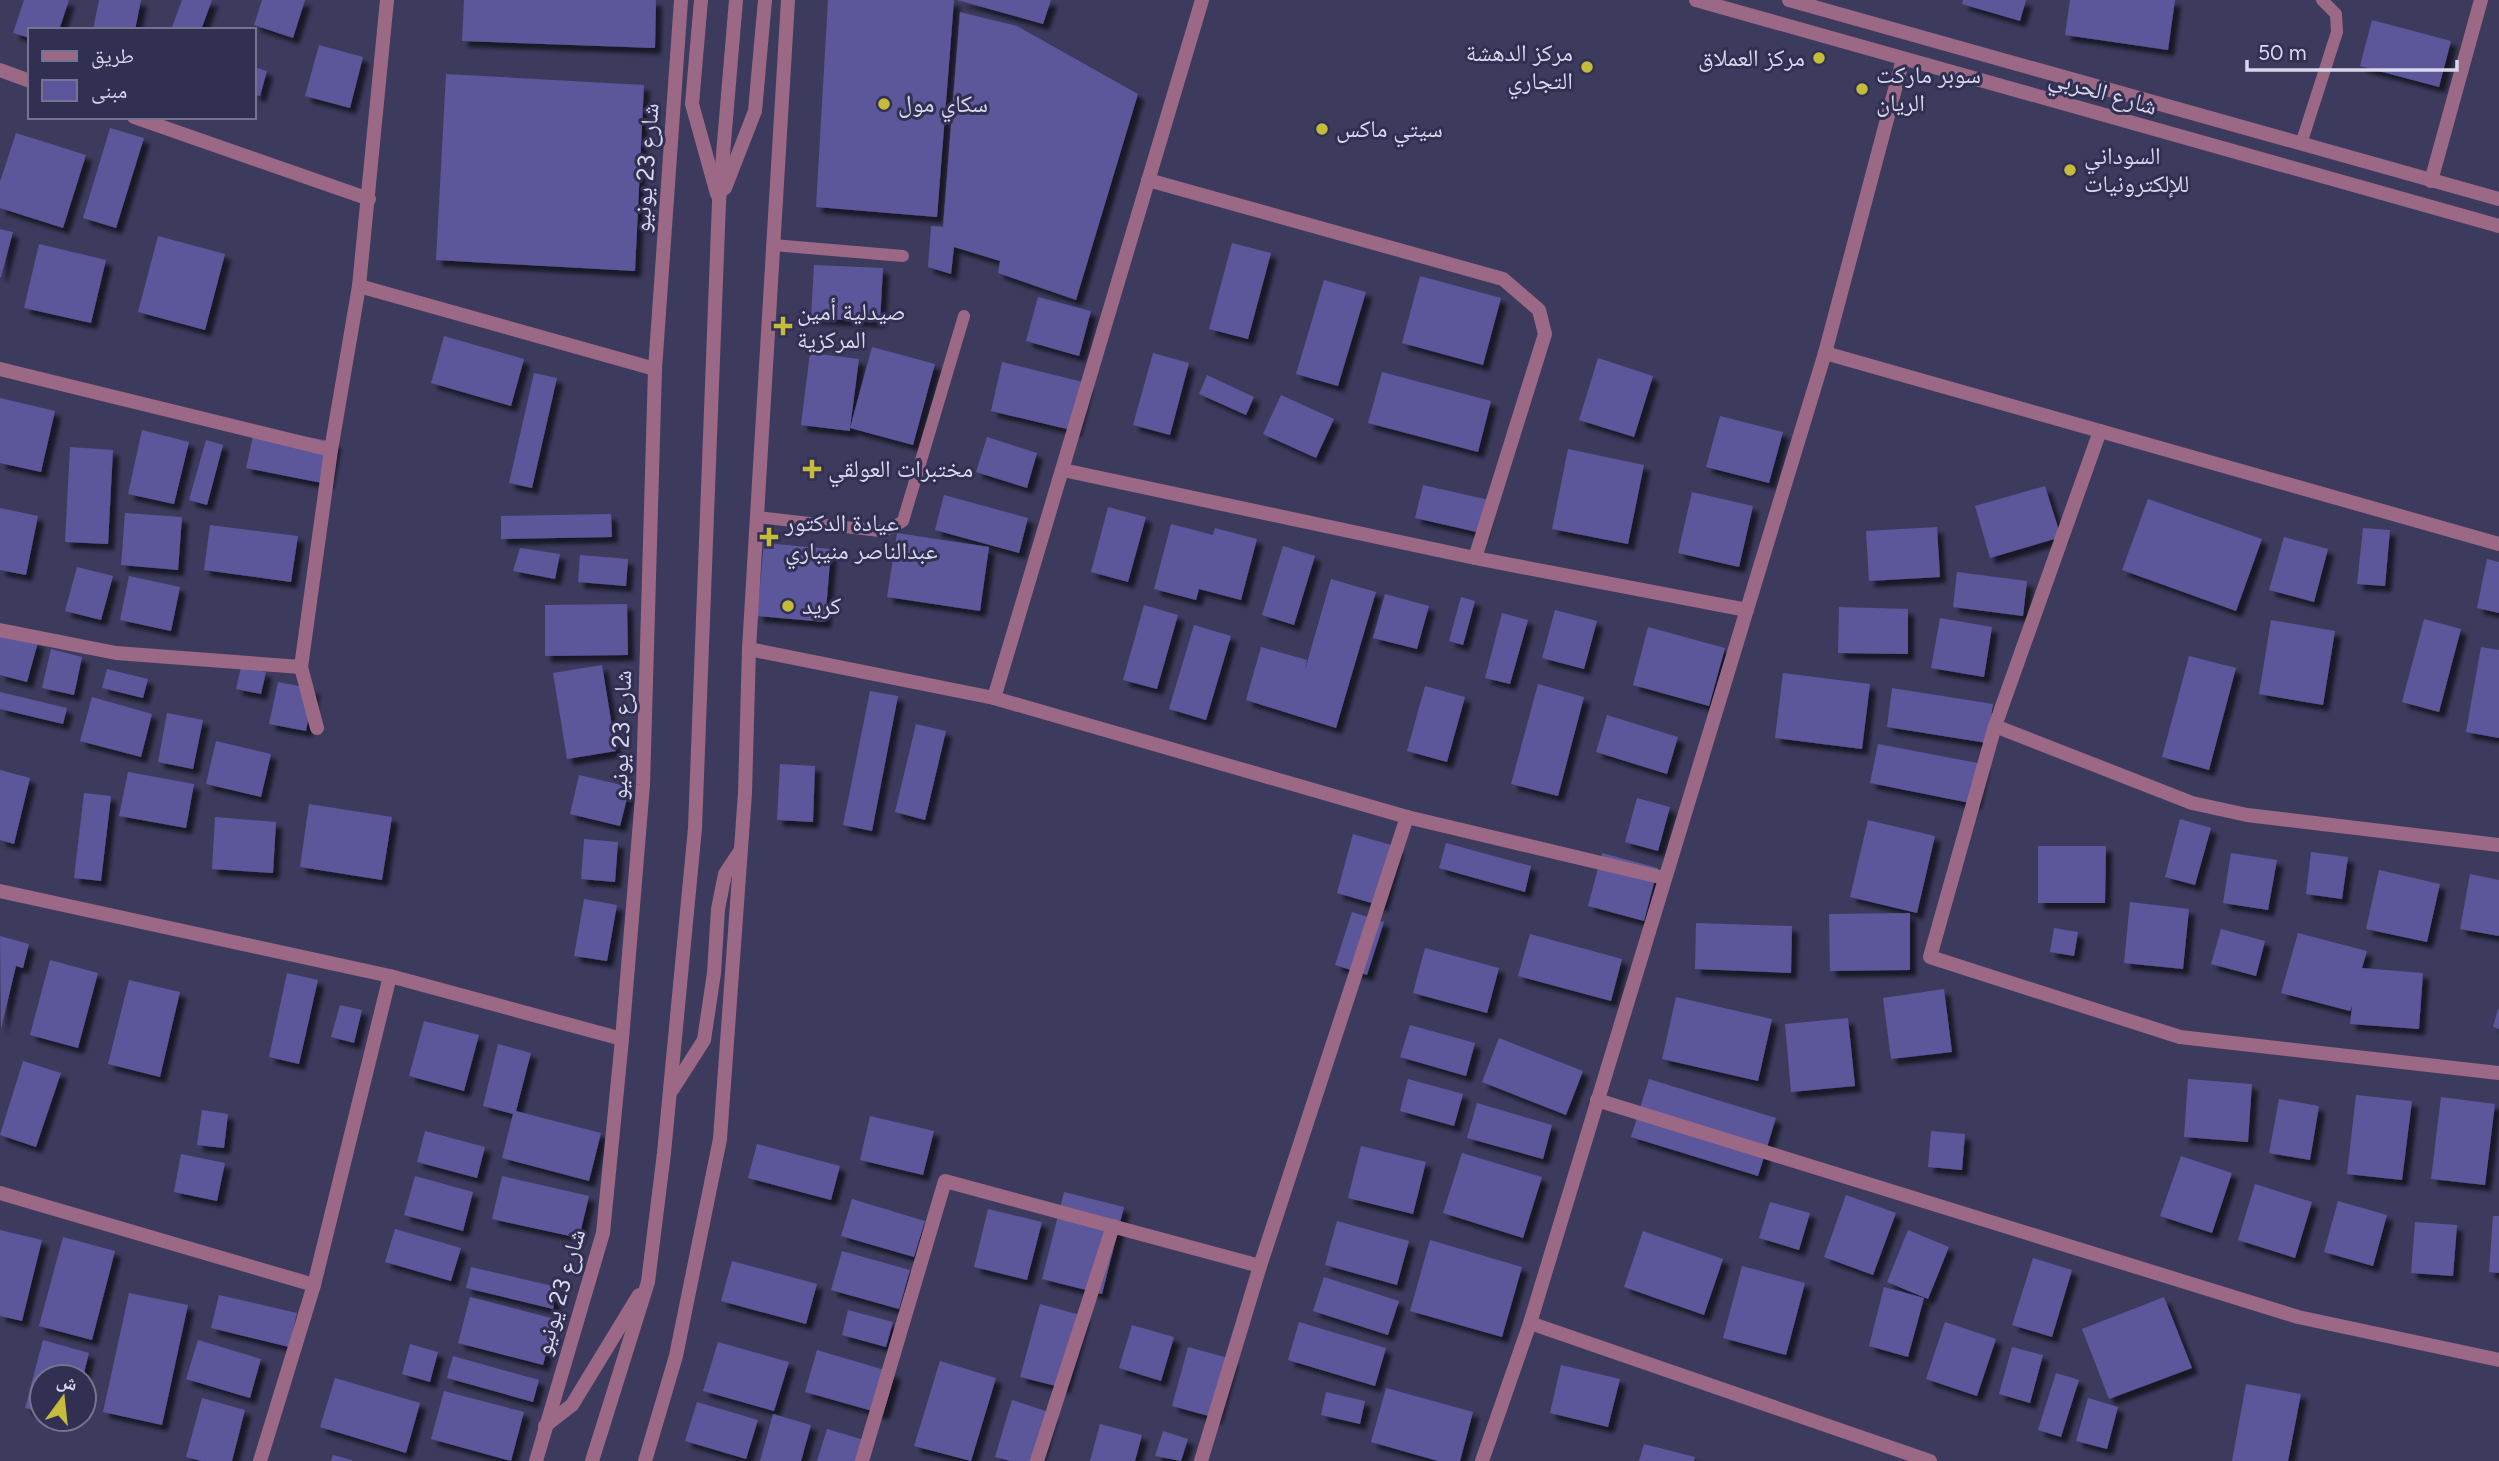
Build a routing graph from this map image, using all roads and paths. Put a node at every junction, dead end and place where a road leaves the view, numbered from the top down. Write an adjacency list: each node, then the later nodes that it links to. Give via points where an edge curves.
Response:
1 (387, 0): 19 (street)
2 (681, 0): 29 (street, شارع 23 يونيو)
3 (701, 0): 21 (street, via 692,104)
4 (736, 0): 21 (street)
5 (765, 0): 21 (street, via 755,111)
6 (788, 0): 23 (street)
7 (1202, 0): 17 (street)
8 (1696, 0): 12 (street, شارع الحربي)
9 (1790, 0): 16 (street, شارع الحربي)
10 (2322, 0): 16 (lane, via 2336,14 2337,32)
11 (2481, 0): 18 (street)
12 (1903, 59): 22 (street, شارع الحربي); 27 (street)
13 (0, 71): 14 (street)
14 (28, 80)
15 (140, 119): 19 (street)
16 (2301, 144): 18 (street, شارع الحربي)
17 (1148, 180): 32 (street); 35 (street, via 1503,279 1539,310 1545,334)
18 (2431, 181): 20 (street, شارع الحربي)
19 (369, 199): 25 (street)
20 (2499, 199)
21 (719, 202): 51 (street, via 695,828)
22 (2499, 226)
23 (773, 245): 24 (lane); 33 (street)
24 (903, 256)
25 (359, 286): 29 (street); 31 (street)
26 (964, 316): 33 (lane, via 903,521 880,531)
27 (1825, 353): 30 (street); 36 (street)
28 (0, 369): 31 (street)
29 (655, 369): 49 (street, شارع 23 يونيو, via 643,785)
30 (2100, 431): 34 (street); 41 (street)
31 (331, 450): 39 (street)
32 (1063, 470): 35 (street); 40 (street)
33 (757, 517): 38 (street)
34 (2499, 544)
35 (1475, 558): 36 (street)
36 (1747, 610): 46 (street)
37 (0, 630): 39 (street, via 116,653)
38 (749, 649): 40 (street); 45 (street)
39 (301, 667): 42 (street)
40 (994, 698): 43 (street)
41 (1995, 726): 44 (street, via 2192,803 2247,815); 50 (street, via 1930,957 2180,1037)
42 (317, 729)
43 (1407, 817): 46 (street); 55 (street)
44 (2499, 845)
45 (741, 849): 51 (street, via 725,874 718,909 705,1040); 64 (street, via 720,1139 676,1356)
46 (1664, 878): 52 (street)
47 (0, 891): 48 (street)
48 (390, 976): 49 (street); 57 (street)
49 (622, 1040): 60 (street, شارع 23 يونيو, via 603,1233)
50 (2499, 1073)
51 (669, 1095): 56 (street)
52 (1597, 1100): 58 (street); 59 (street, via 2298,1317)
53 (0, 1193): 57 (street)
54 (1114, 1226): 55 (street); 65 (street, via 945,1181); 66 (street)
55 (1260, 1266): 67 (street)
56 (648, 1282): 60 (street, via 572,1405); 63 (street)
57 (314, 1285): 61 (street)
58 (1530, 1323): 68 (street); 69 (street)
59 (2499, 1360)
60 (545, 1426): 62 (street, شارع 23 يونيو)
61 (260, 1461)
62 (536, 1461)
63 (592, 1461)
64 (645, 1461)
65 (862, 1461)
66 (1037, 1461)
67 (1201, 1461)
68 (1482, 1461)
69 (1930, 1461)

